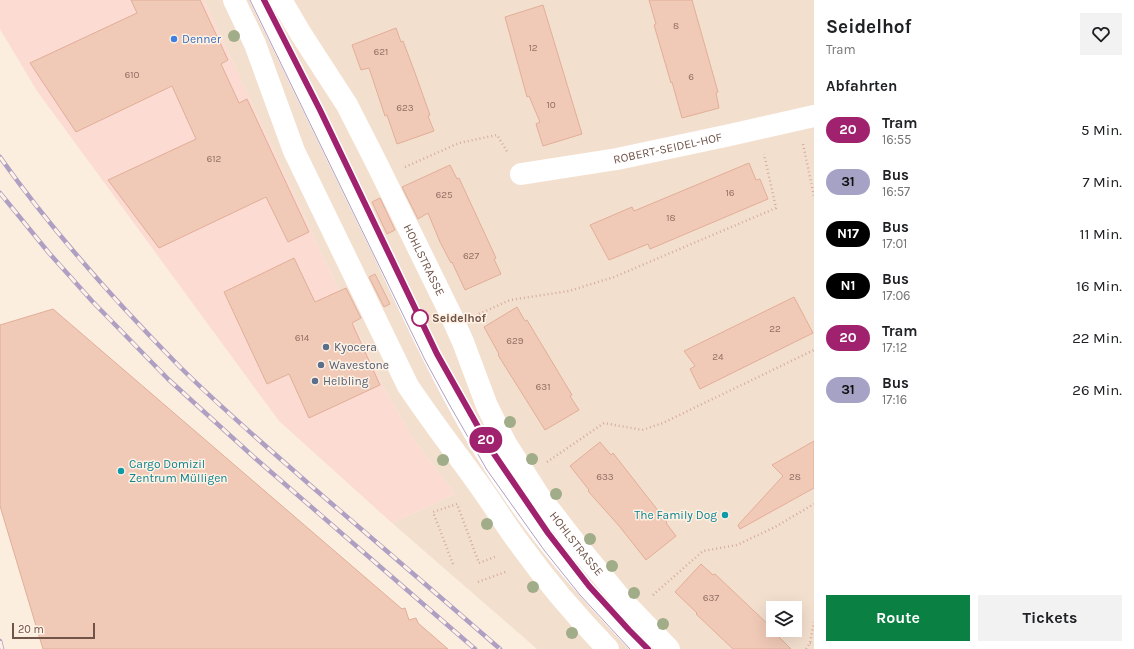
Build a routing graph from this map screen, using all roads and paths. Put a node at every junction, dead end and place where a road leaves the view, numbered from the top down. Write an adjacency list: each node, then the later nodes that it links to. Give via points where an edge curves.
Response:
1 (234, 0): 22 (street, via 255,44 294,151 408,386 522,547)
2 (258, 0): 23 (lane, via 430,357 483,453 542,538 590,596)
3 (281, 0): 24 (street, HOHLSTRASSE, via 347,105 377,164 451,315 487,406 506,444 539,496 580,549 623,601)
4 (814, 116): 8 (street, ROBERT-SEIDEL-HOF, via 617,159)
5 (803, 139): 9 (path)
6 (763, 148): 10 (path, via 776,208 614,277 569,291 510,300)
7 (404, 167): 8 (path, via 459,143 498,135)
8 (521, 174)
9 (814, 196)
10 (476, 316)
11 (814, 350): 12 (path, via 663,423 642,430 604,423)
12 (543, 465)
13 (814, 504): 18 (path, via 775,527 736,545 703,551)
14 (499, 555): 15 (path, via 479,563 457,504 433,512)
15 (454, 564)
16 (510, 570): 17 (path)
17 (478, 582)
18 (650, 598)
19 (814, 622): 20 (path)
20 (810, 643): 21 (path); 25 (path)
21 (814, 644)
22 (608, 649)
23 (640, 649)
24 (669, 649)
25 (806, 649)

